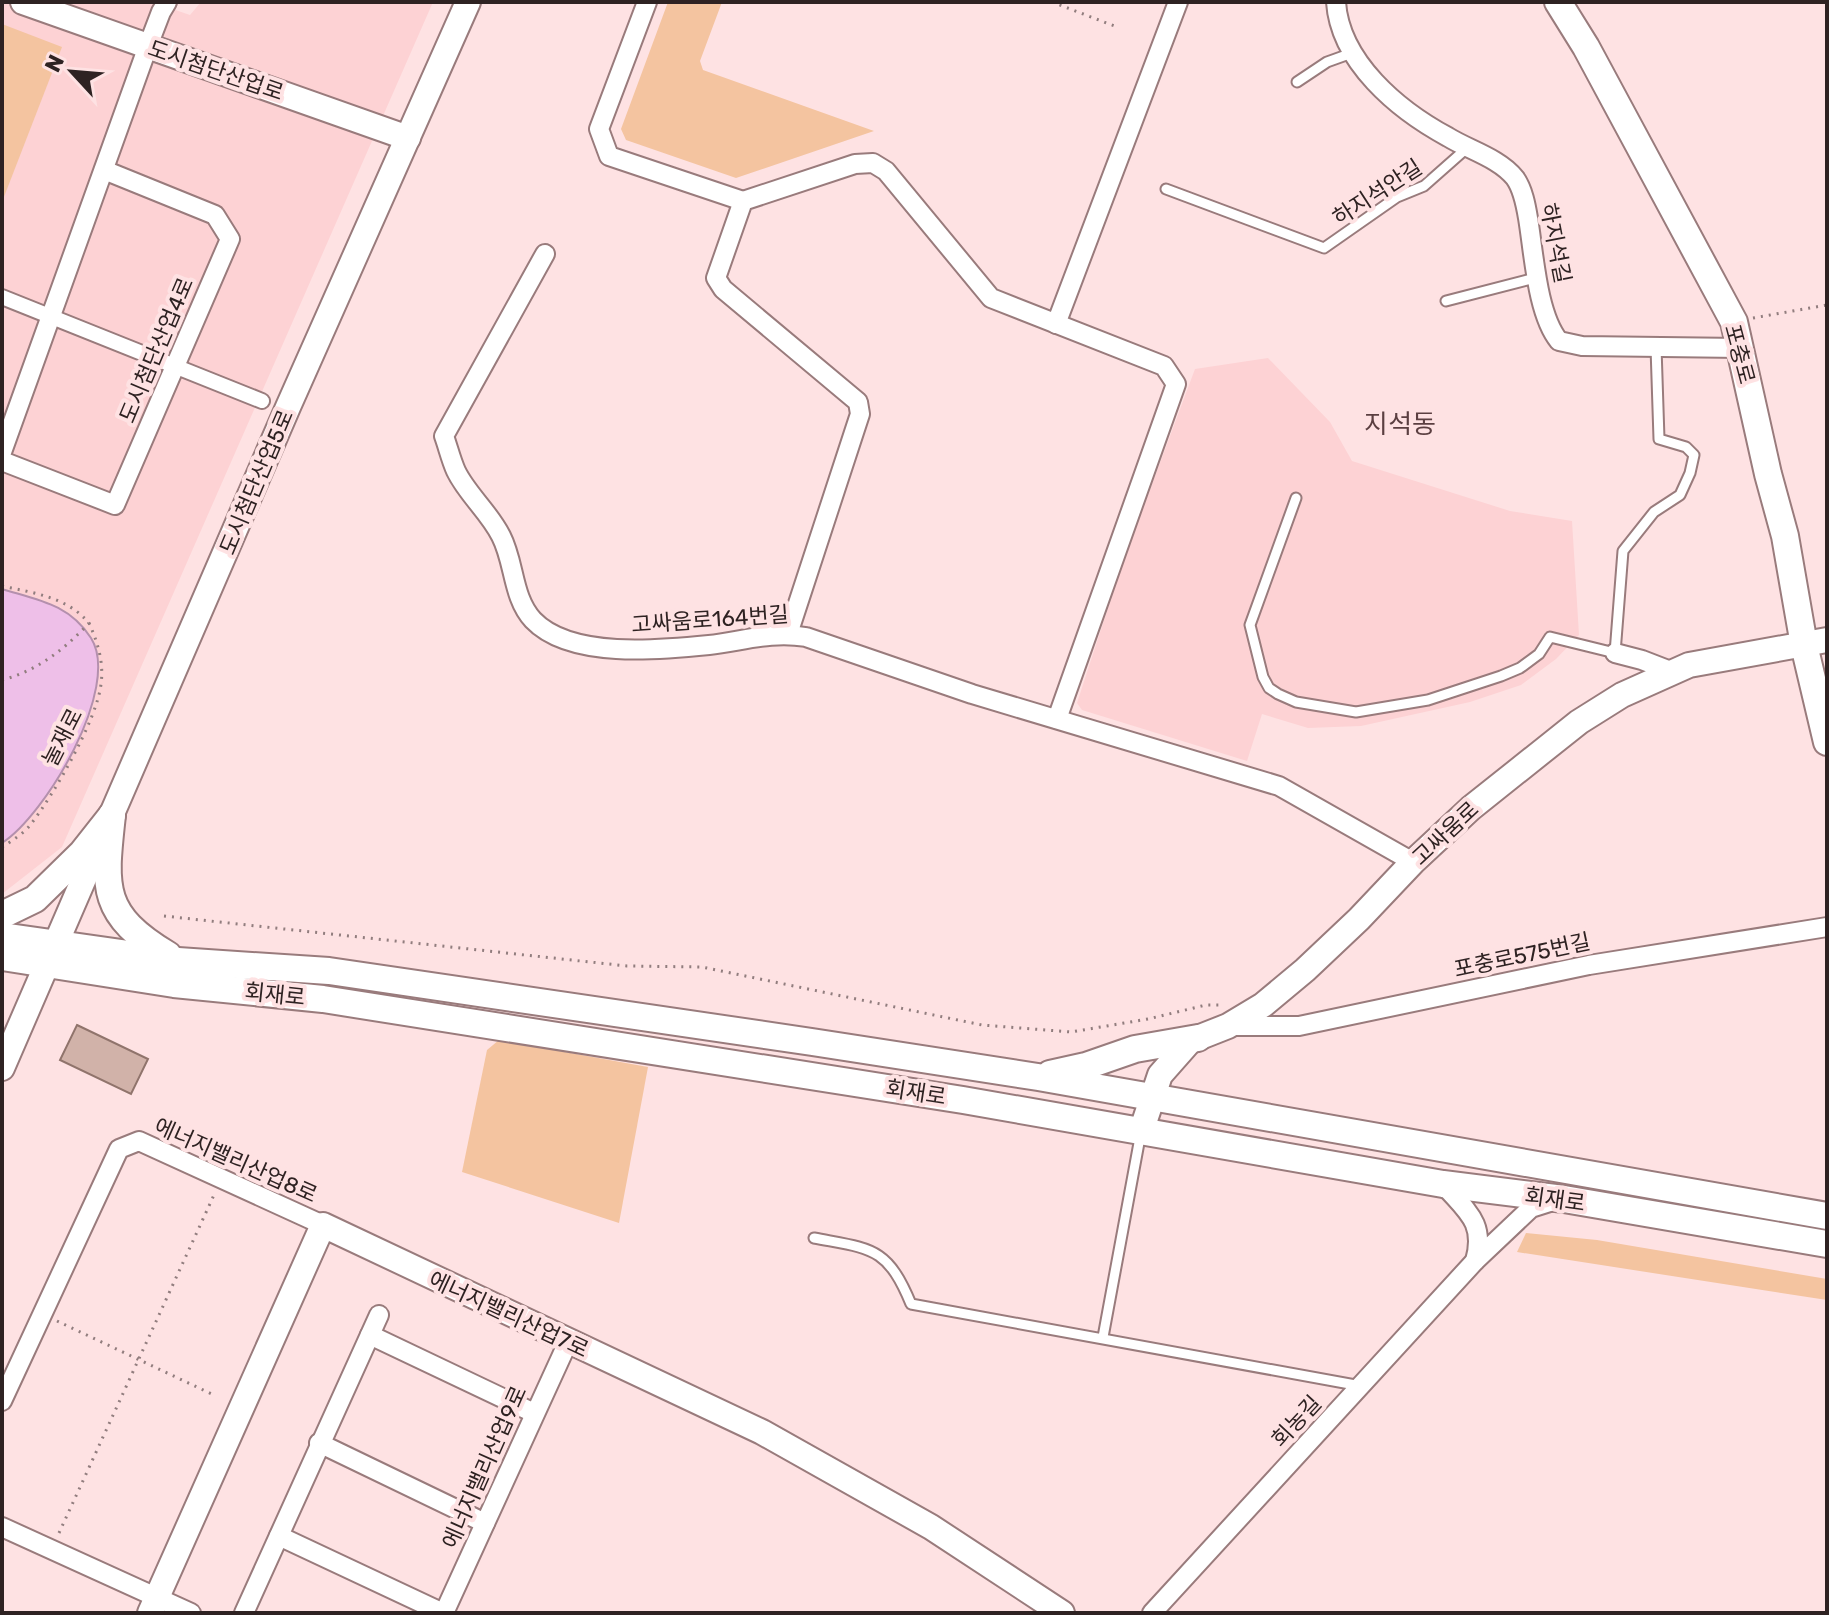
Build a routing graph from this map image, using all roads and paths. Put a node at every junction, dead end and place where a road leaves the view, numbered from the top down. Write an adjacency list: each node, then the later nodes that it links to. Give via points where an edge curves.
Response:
1 (23, 2): 10 (street, 도시첨단산업로)
2 (167, 2): 10 (street)
3 (468, 2): 13 (street, 도시첨단산업5로)
4 (647, 2): 17 (street, via 599,129 609,156)
5 (1052, 2): 9 (path)
6 (1178, 2): 25 (street)
7 (1336, 2): 11 (street, 하지석길, via 1340,29)
8 (1558, 2): 24 (main road, 포충로)
9 (1117, 27)
10 (148, 46): 13 (street, 도시첨단산업로); 15 (street)
11 (1352, 53): 12 (lane); 14 (street, 하지석길, via 1404,107)
12 (1297, 82)
13 (408, 138): 42 (street, 도시첨단산업5로)
14 (1467, 148): 16 (lane, 하지석안길, via 1424,186 1397,197 1324,248); 19 (street, 하지석길, via 1516,179)
15 (104, 170): 23 (street); 28 (street, 도시첨단산업4로, via 215,215 230,239)
16 (1166, 189)
17 (743, 201): 25 (street, via 855,164 873,163 886,171 991,298); 35 (street, via 716,278 858,402 860,414)
18 (545, 254): 35 (street, 고싸움로164번길, via 444,436 456,472 502,538 519,601 553,634 588,646 711,645)
19 (1539, 277): 21 (lane); 26 (street, 하지석길, via 1546,316 1559,341)
20 (2, 297): 23 (street)
21 (1446, 301)
22 (1827, 305): 24 (path)
23 (52, 316): 28 (street); 30 (street)
24 (1734, 322): 27 (main road, 포충로)
25 (1056, 324): 40 (street, via 1164,366 1176,384)
26 (1656, 347): 27 (street, 하지석길); 37 (lane, via 1659,439 1694,455 1680,495 1654,512 1623,551)
27 (1741, 348): 36 (main road, 포충로, via 1768,474)
28 (175, 365): 29 (street); 31 (street, 도시첨단산업4로, via 115,505)
29 (262, 401)
30 (2, 452)
31 (2, 461)
32 (1296, 498): 37 (lane, via 1250,625 1263,677 1278,694 1333,709 1382,710 1520,668 1550,637)
33 (2, 586): 34 (path, via 55,598)
34 (89, 623): 39 (path, via 42,664); 43 (path, 눌재로, via 102,663 92,717 29,827)
35 (788, 634): 40 (street, 고싸움로164번길)
36 (1816, 642): 38 (street, 고싸움로); 41 (main road, 포충로)
37 (1615, 653): 38 (street)
38 (1673, 672): 44 (street, 고싸움로, via 1622,695 1568,731)
39 (2, 680)
40 (1057, 719): 44 (street, 고싸움로164번길, via 1279,786)
41 (1827, 742)
42 (112, 815): 45 (main road, via 35,899); 49 (street, 도시첨단산업5로); 51 (main road, via 107,864 113,905 125,924)
43 (2, 847)
44 (1413, 862): 52 (street, 고싸움로)
45 (2, 915)
46 (164, 916): 52 (path, via 627,966 702,967 997,1026 1071,1032 1206,1005)
47 (1827, 927): 53 (street, 포충로575번길, via 1589,965 1299,1026)
48 (2, 936): 49 (main road, 회재로)
49 (52, 953): 50 (main road, 회재로); 51 (main road, 회재로); 55 (street, 도시첨단산업5로); 58 (main road, 회재로, via 174,984 338,1002)
50 (2, 957)
51 (178, 961): 56 (main road, 회재로, via 329,971)
52 (1263, 1005): 53 (street, 고싸움로)
53 (1228, 1026): 54 (street, 고싸움로)
54 (1198, 1038): 56 (main road, via 1135,1049); 57 (street, 고싸움로, via 1160,1075)
55 (2, 1068)
56 (1038, 1077): 57 (main road, 회재로)
57 (1153, 1097): 58 (street, 고싸움로); 62 (main road, 회재로)
58 (1141, 1132): 60 (main road, 회재로); 70 (lane)
59 (221, 1180): 63 (street, 에너지밸리산업8로); 67 (street, 에너지밸리산업8로, via 139,1141 119,1149); 72 (path)
60 (1443, 1184): 61 (main road, 회재로); 66 (street, via 1476,1224 1480,1241)
61 (1564, 1199): 65 (main road, 회재로); 66 (street, 회농길, via 1531,1208)
62 (1827, 1216)
63 (323, 1225): 71 (street, 에너지밸리산업7로); 82 (street)
64 (814, 1238): 70 (lane, via 875,1252 892,1265 911,1304)
65 (1827, 1244)
66 (1475, 1261): 73 (street, 회농길)
67 (43, 1314): 72 (path); 75 (street, 에너지밸리산업8로)
68 (379, 1315): 69 (street)
69 (370, 1335): 76 (street); 77 (street)
70 (1103, 1337): 73 (lane)
71 (568, 1342): 76 (street, 에너지밸리산업9로); 86 (street, 에너지밸리산업7로, via 762,1432 931,1527)
72 (138, 1359): 74 (path); 81 (path)
73 (1361, 1386): 87 (street, 회농길)
74 (216, 1396)
75 (2, 1401)
76 (534, 1413): 78 (street, 에너지밸리산업9로)
77 (319, 1443): 78 (street); 80 (street)
78 (485, 1523): 85 (street, 에너지밸리산업9로)
79 (2, 1527): 81 (street)
80 (279, 1536): 84 (street); 85 (street)
81 (51, 1549): 82 (street)
82 (153, 1605): 83 (street)
83 (191, 1613)
84 (244, 1613)
85 (444, 1613)
86 (1062, 1613)
87 (1152, 1613)

